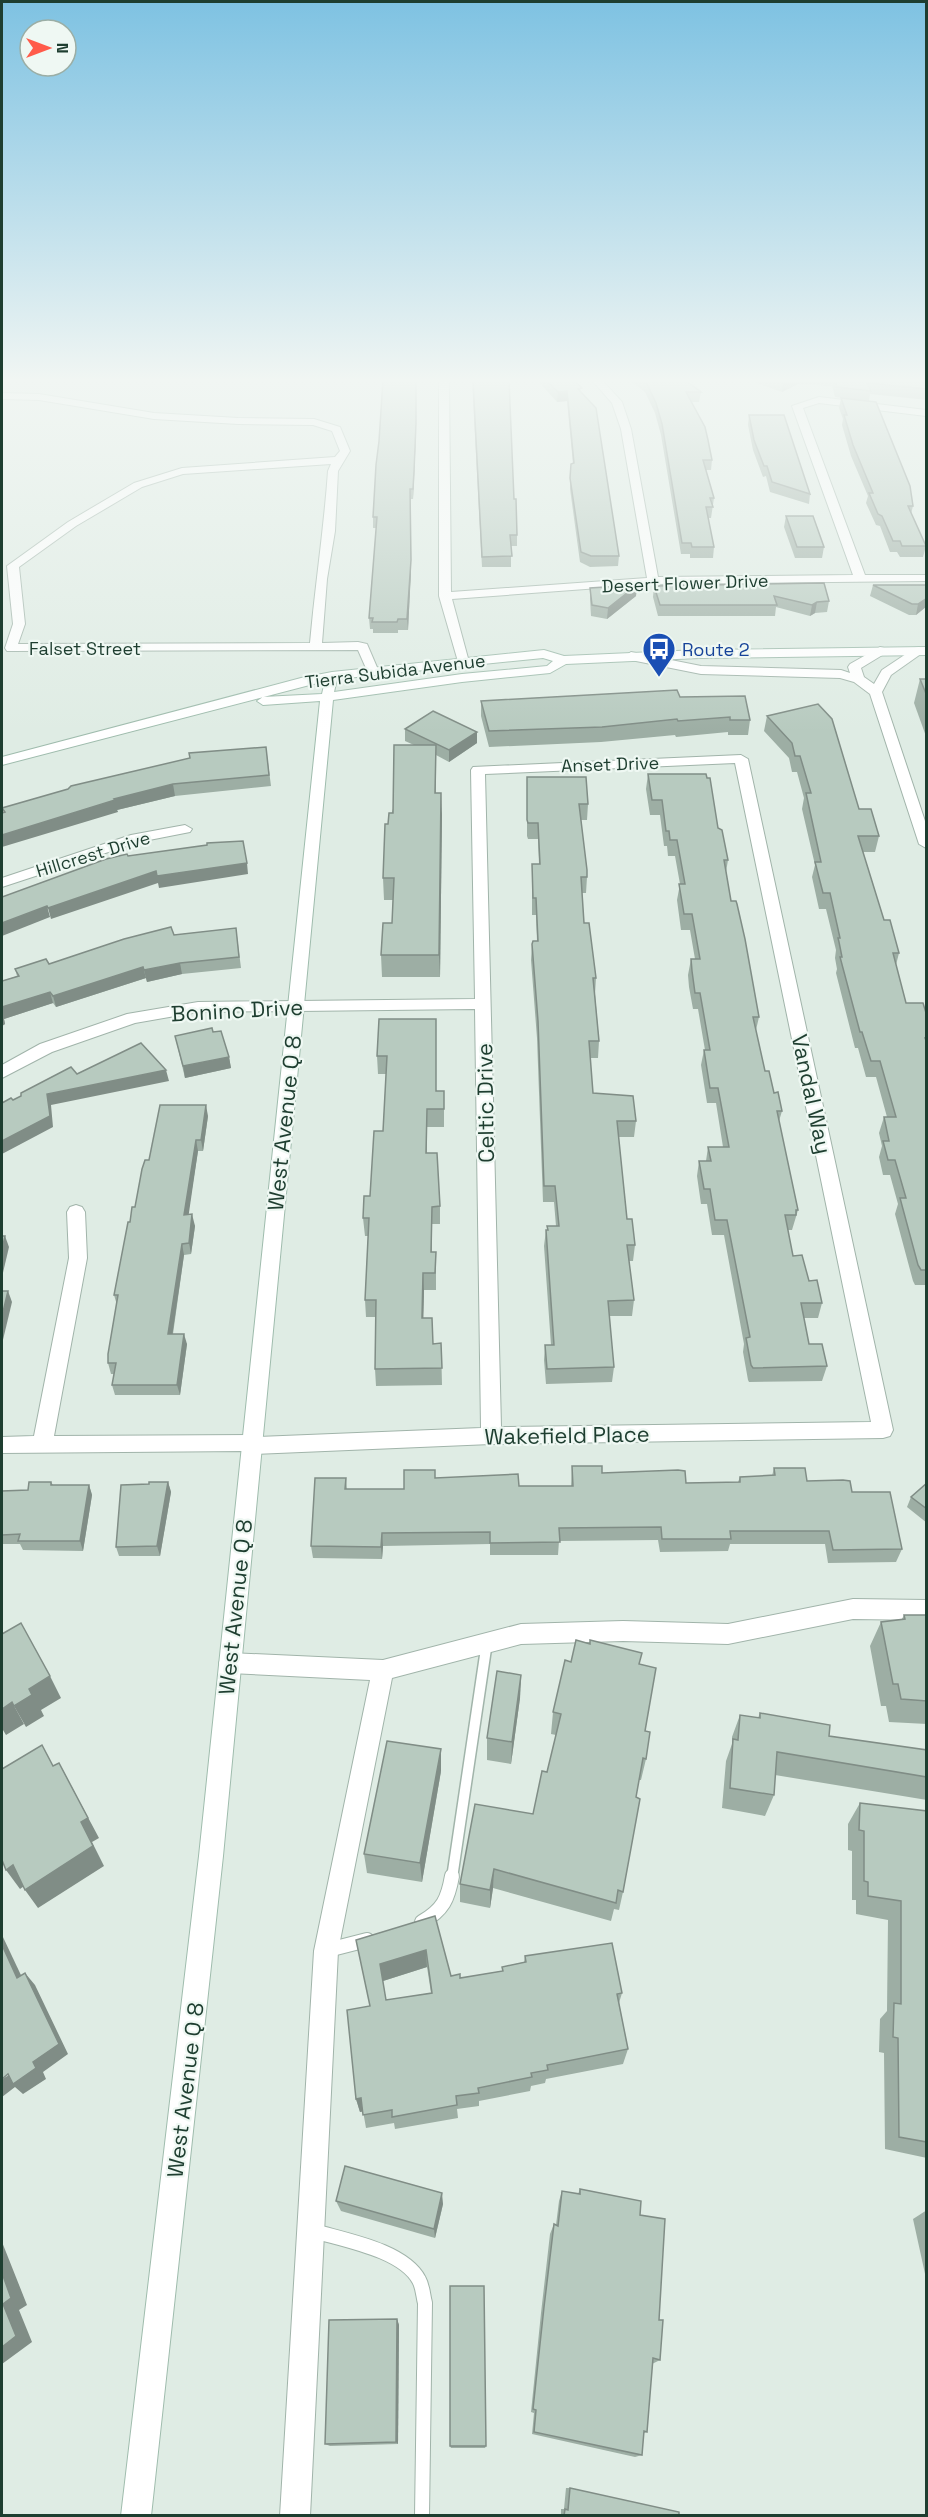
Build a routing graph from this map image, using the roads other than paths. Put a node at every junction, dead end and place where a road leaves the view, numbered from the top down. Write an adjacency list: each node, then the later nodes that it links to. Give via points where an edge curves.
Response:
1 (117, 497): 10 (street, Falset Street, via 13,566 19,624 11,648)
2 (331, 497): 10 (street)
3 (445, 497): 9 (street)
4 (638, 497): 8 (street)
5 (830, 497): 6 (street)
6 (860, 578): 7 (street, Desert Flower Drive); 8 (street, Desert Flower Drive)
7 (927, 578)
8 (653, 581): 9 (street, Desert Flower Drive)
9 (445, 596): 15 (street)
10 (316, 647): 16 (street, via 363,647)
11 (880, 651): 12 (street, Tierra Subida Avenue); 13 (street, Tierra Subida Avenue); 17 (street, via 854,667)
12 (923, 651): 19 (street, via 886,673)
13 (631, 656): 14 (street, Tierra Subida Avenue); 17 (street, via 701,670 842,674)
14 (563, 660): 15 (street, Tierra Subida Avenue, via 544,654); 18 (street, Tierra Subida Avenue, via 550,669)
15 (463, 662): 16 (street, Tierra Subida Avenue)
16 (373, 672): 18 (street, Tierra Subida Avenue)
17 (858, 679): 19 (street)
18 (330, 687): 20 (street, Tierra Subida Avenue); 20 (street, Tierra Subida Avenue, via 305,681); 29 (street, West Avenue Q 8)
19 (876, 692): 24 (street)
20 (228, 703): 22 (street, Tierra Subida Avenue)
21 (741, 759): 23 (street, Anset Drive); 32 (street, Vandal Way)
22 (2, 761)
23 (478, 770): 28 (street, Celtic Drive)
24 (924, 828): 26 (street)
25 (185, 829): 27 (street, Hillcrest Drive, via 136,837)
26 (927, 844)
27 (2, 883)
28 (483, 1004): 29 (street, Bonino Drive); 33 (street, Celtic Drive)
29 (296, 1007): 30 (street, Bonino Drive, via 198,1007 133,1018 46,1048); 36 (street, West Avenue Q 8)
30 (2, 1072)
31 (76, 1212): 35 (street, via 78,1258)
32 (883, 1430): 33 (street, Wakefield Place)
33 (491, 1436): 36 (street, Wakefield Place)
34 (2, 1445): 35 (street, Wakefield Place)
35 (42, 1445): 36 (street, Wakefield Place)
36 (251, 1445): 39 (street, West Avenue Q 8)
37 (927, 1610): 38 (street, via 853,1609 728,1634 521,1634)
38 (487, 1642): 40 (street); 41 (lane, via 449,1895 436,1914)
39 (230, 1663): 40 (street); 45 (street, West Avenue Q 8)
40 (383, 1670): 43 (street)
41 (415, 1927)
42 (381, 1936): 43 (lane)
43 (326, 1951): 44 (street)
44 (311, 2230): 46 (street); 47 (lane, via 403,2262 419,2279 425,2303)
45 (136, 2516)
46 (295, 2516)
47 (422, 2516)

